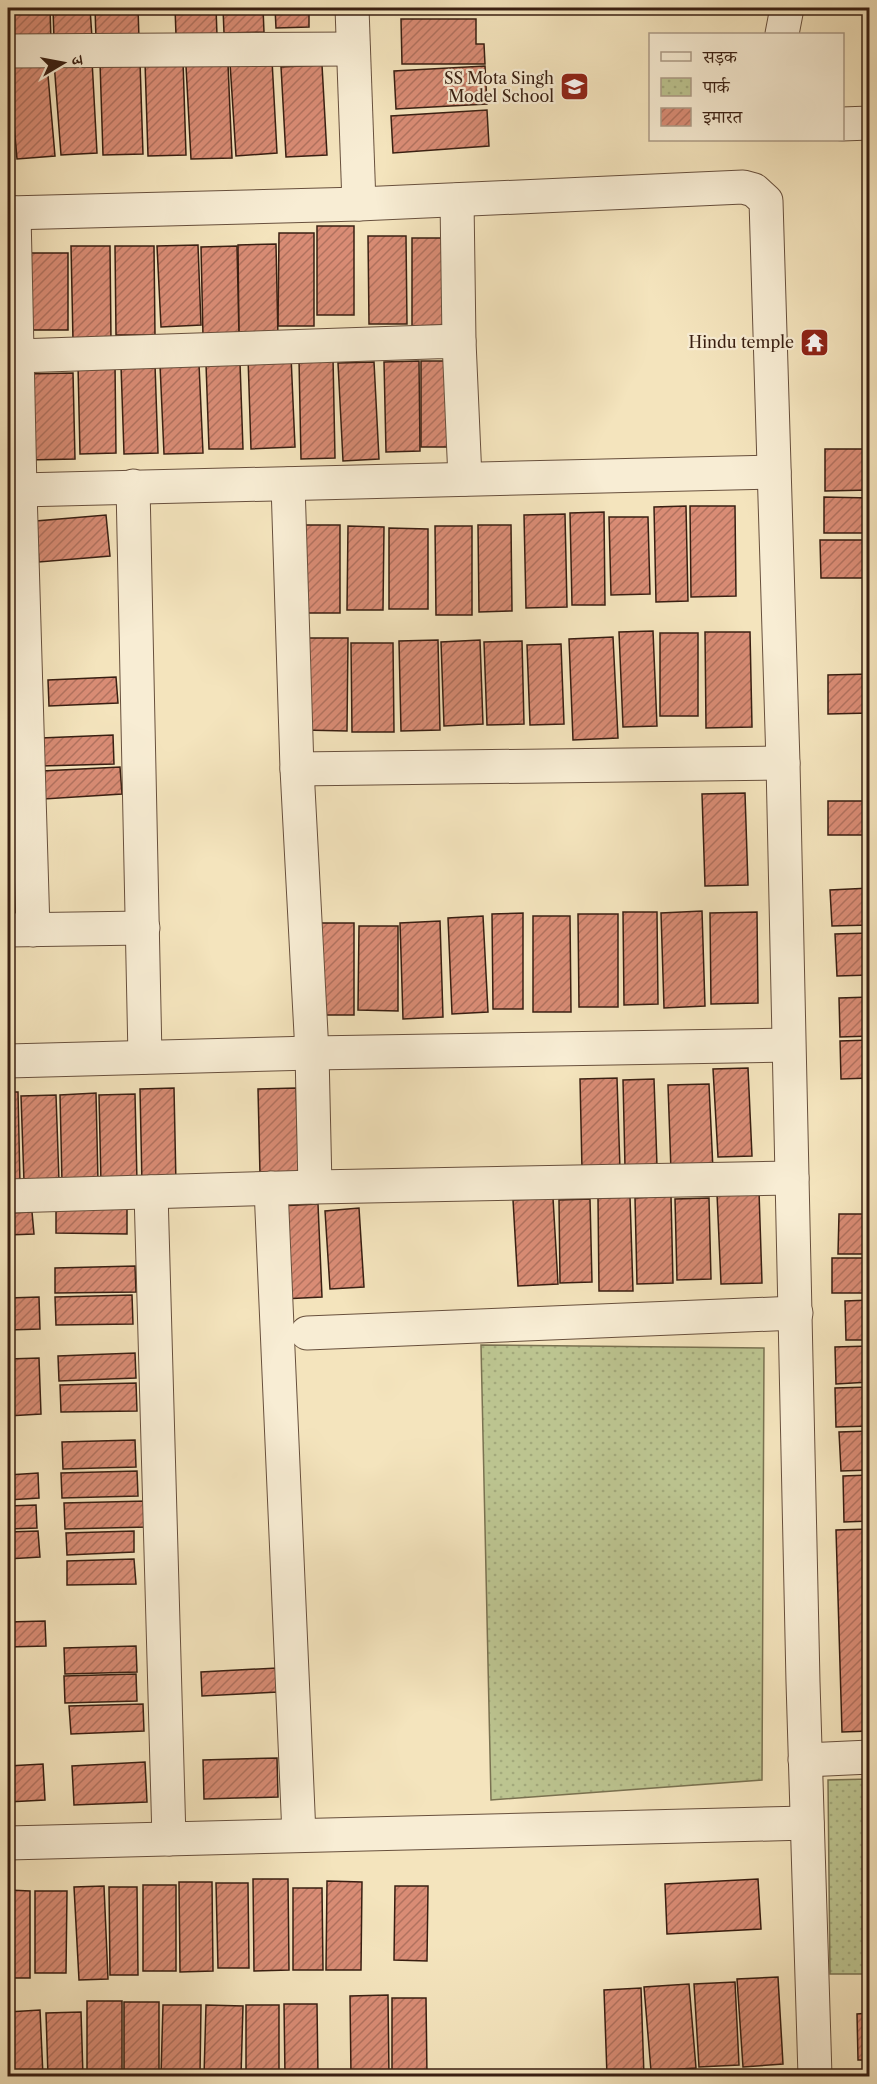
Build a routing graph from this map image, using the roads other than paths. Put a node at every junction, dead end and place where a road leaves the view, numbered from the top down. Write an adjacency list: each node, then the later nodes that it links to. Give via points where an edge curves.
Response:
1 (352, 8): 4 (street)
2 (787, 8): 3 (street)
3 (782, 33)
4 (353, 49): 5 (street); 9 (street)
5 (8, 51)
6 (870, 123): 7 (street)
7 (844, 124)
8 (457, 200): 9 (street); 11 (street); 13 (street, via 743,187 760,195 768,211)
9 (359, 204): 10 (street)
10 (11, 213): 12 (street)
11 (459, 341): 12 (street); 14 (street)
12 (17, 356): 17 (street)
13 (774, 472): 14 (street); 18 (street)
14 (465, 479): 15 (street)
15 (288, 484): 16 (street); 19 (street)
16 (133, 486): 17 (street); 20 (street)
17 (20, 490): 21 (street)
18 (783, 763): 19 (street); 22 (street)
19 (297, 769): 23 (street)
20 (143, 928): 21 (street); 24 (street)
21 (20, 930)
22 (788, 1045): 23 (street); 26 (street)
23 (312, 1053): 24 (street); 27 (street)
24 (145, 1058): 25 (street)
25 (8, 1061)
26 (792, 1178): 27 (street); 31 (street)
27 (315, 1187): 28 (street)
28 (271, 1188): 29 (street); 36 (street)
29 (151, 1192): 30 (street); 37 (street)
30 (8, 1196)
31 (796, 1313): 32 (street); 34 (street)
32 (307, 1334)
33 (870, 1757): 34 (street)
34 (805, 1760): 35 (street)
35 (807, 1823): 36 (street); 39 (street)
36 (299, 1835): 37 (street)
37 (169, 1839): 38 (street)
38 (8, 1843)
39 (815, 2076)

